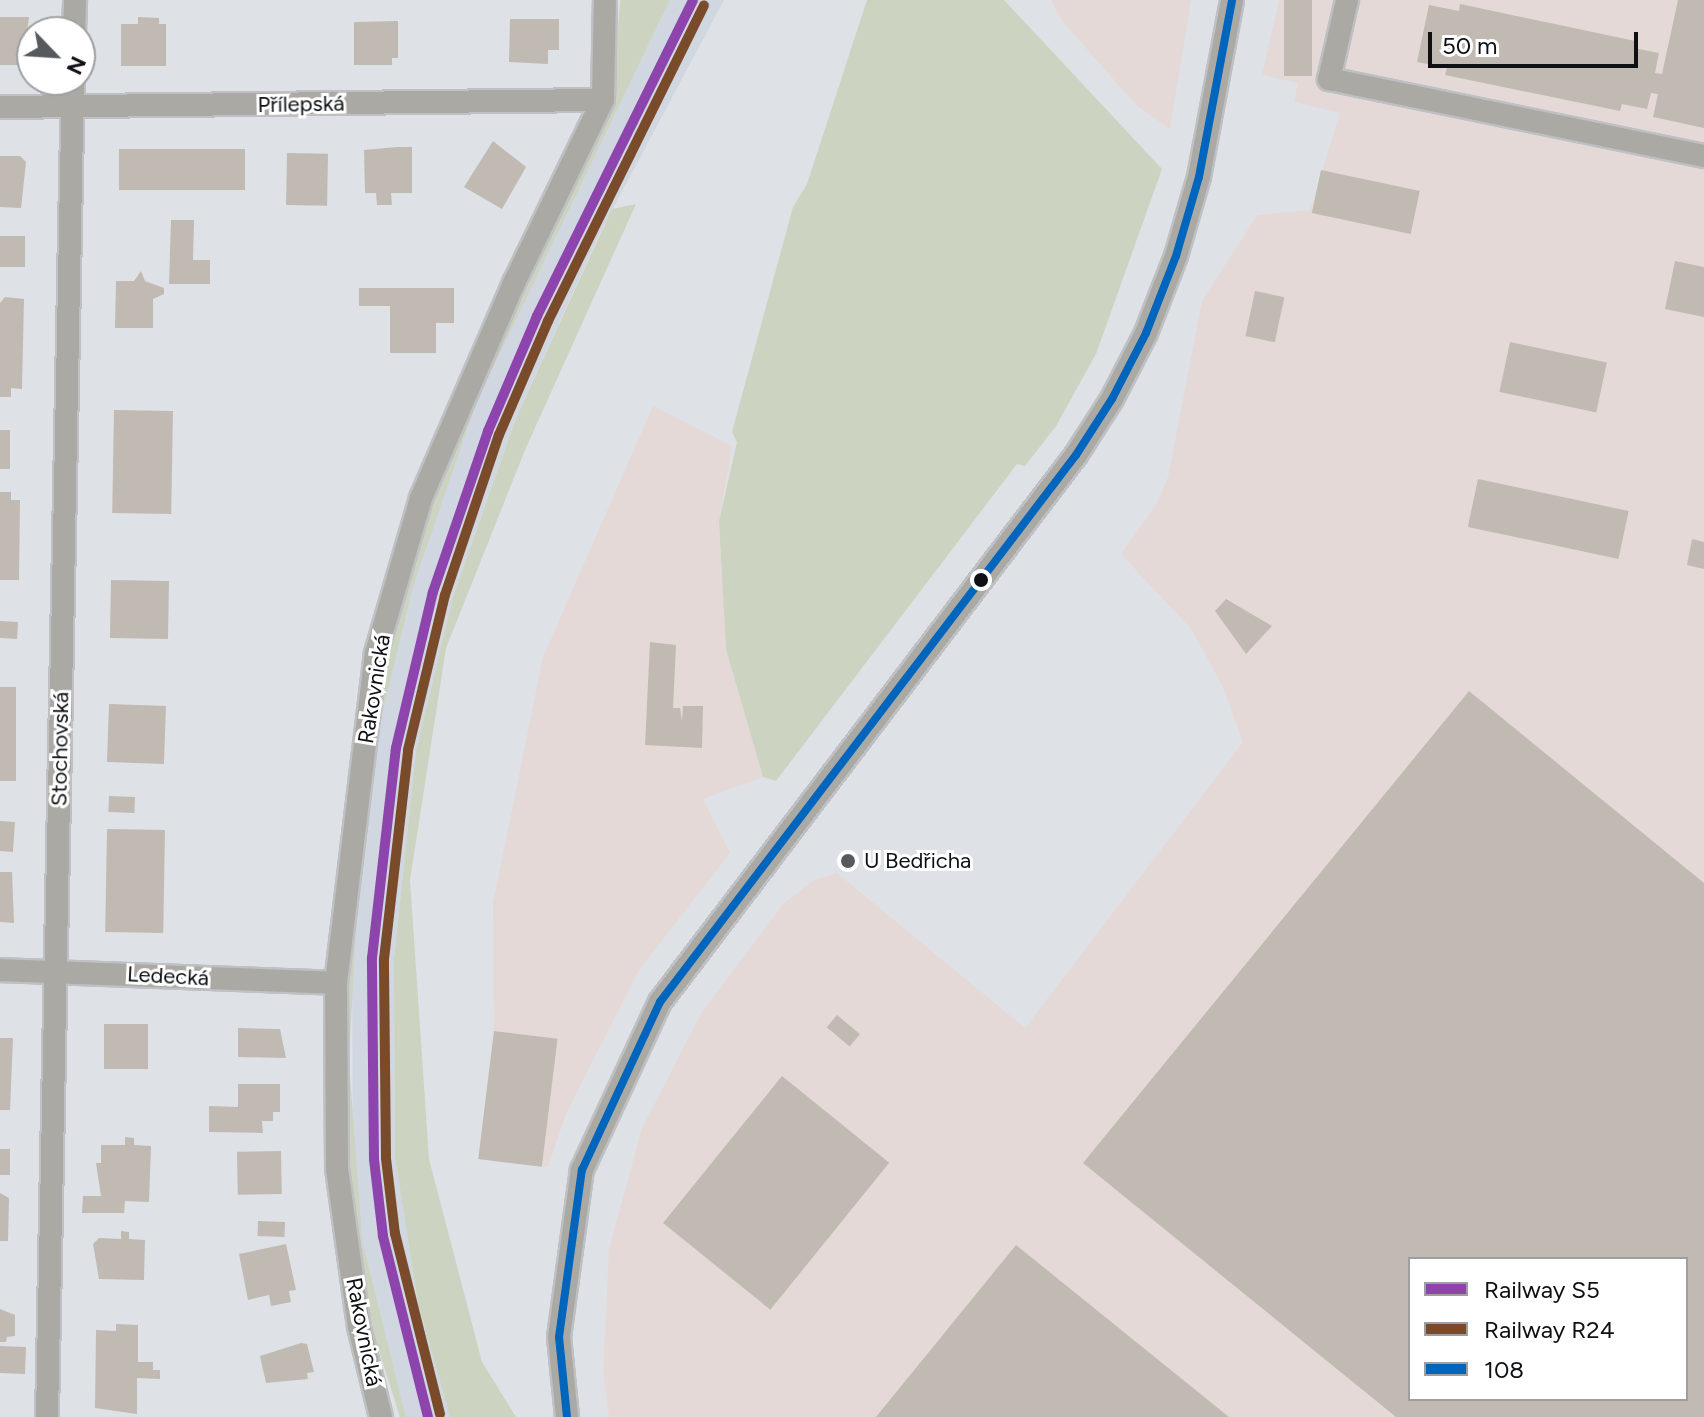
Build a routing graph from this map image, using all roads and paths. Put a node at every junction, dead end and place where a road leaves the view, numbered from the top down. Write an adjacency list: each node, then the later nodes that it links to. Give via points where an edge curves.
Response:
1 (605, 0): 5 (street, Rakovnická)
2 (1232, 0): 14 (street, via 1199,177 1176,256 1146,333 1112,399 1076,455 660,1002 582,1170 559,1337)
3 (1347, 0): 8 (street, via 1329,79)
4 (72, 96): 7 (street, Stochovská)
5 (603, 100): 7 (street, Přílepská); 11 (street, Rakovnická, via 514,283 421,498 376,653)
6 (0, 107): 7 (street, Přílepská)
7 (72, 107): 10 (street, Stochovská)
8 (1704, 156)
9 (0, 970): 10 (street, Ledecká)
10 (56, 971): 11 (street, Ledecká); 12 (street, Stochovská)
11 (336, 983): 13 (street, Rakovnická, via 337,1169 359,1327)
12 (47, 1417)
13 (381, 1417)
14 (567, 1417)

